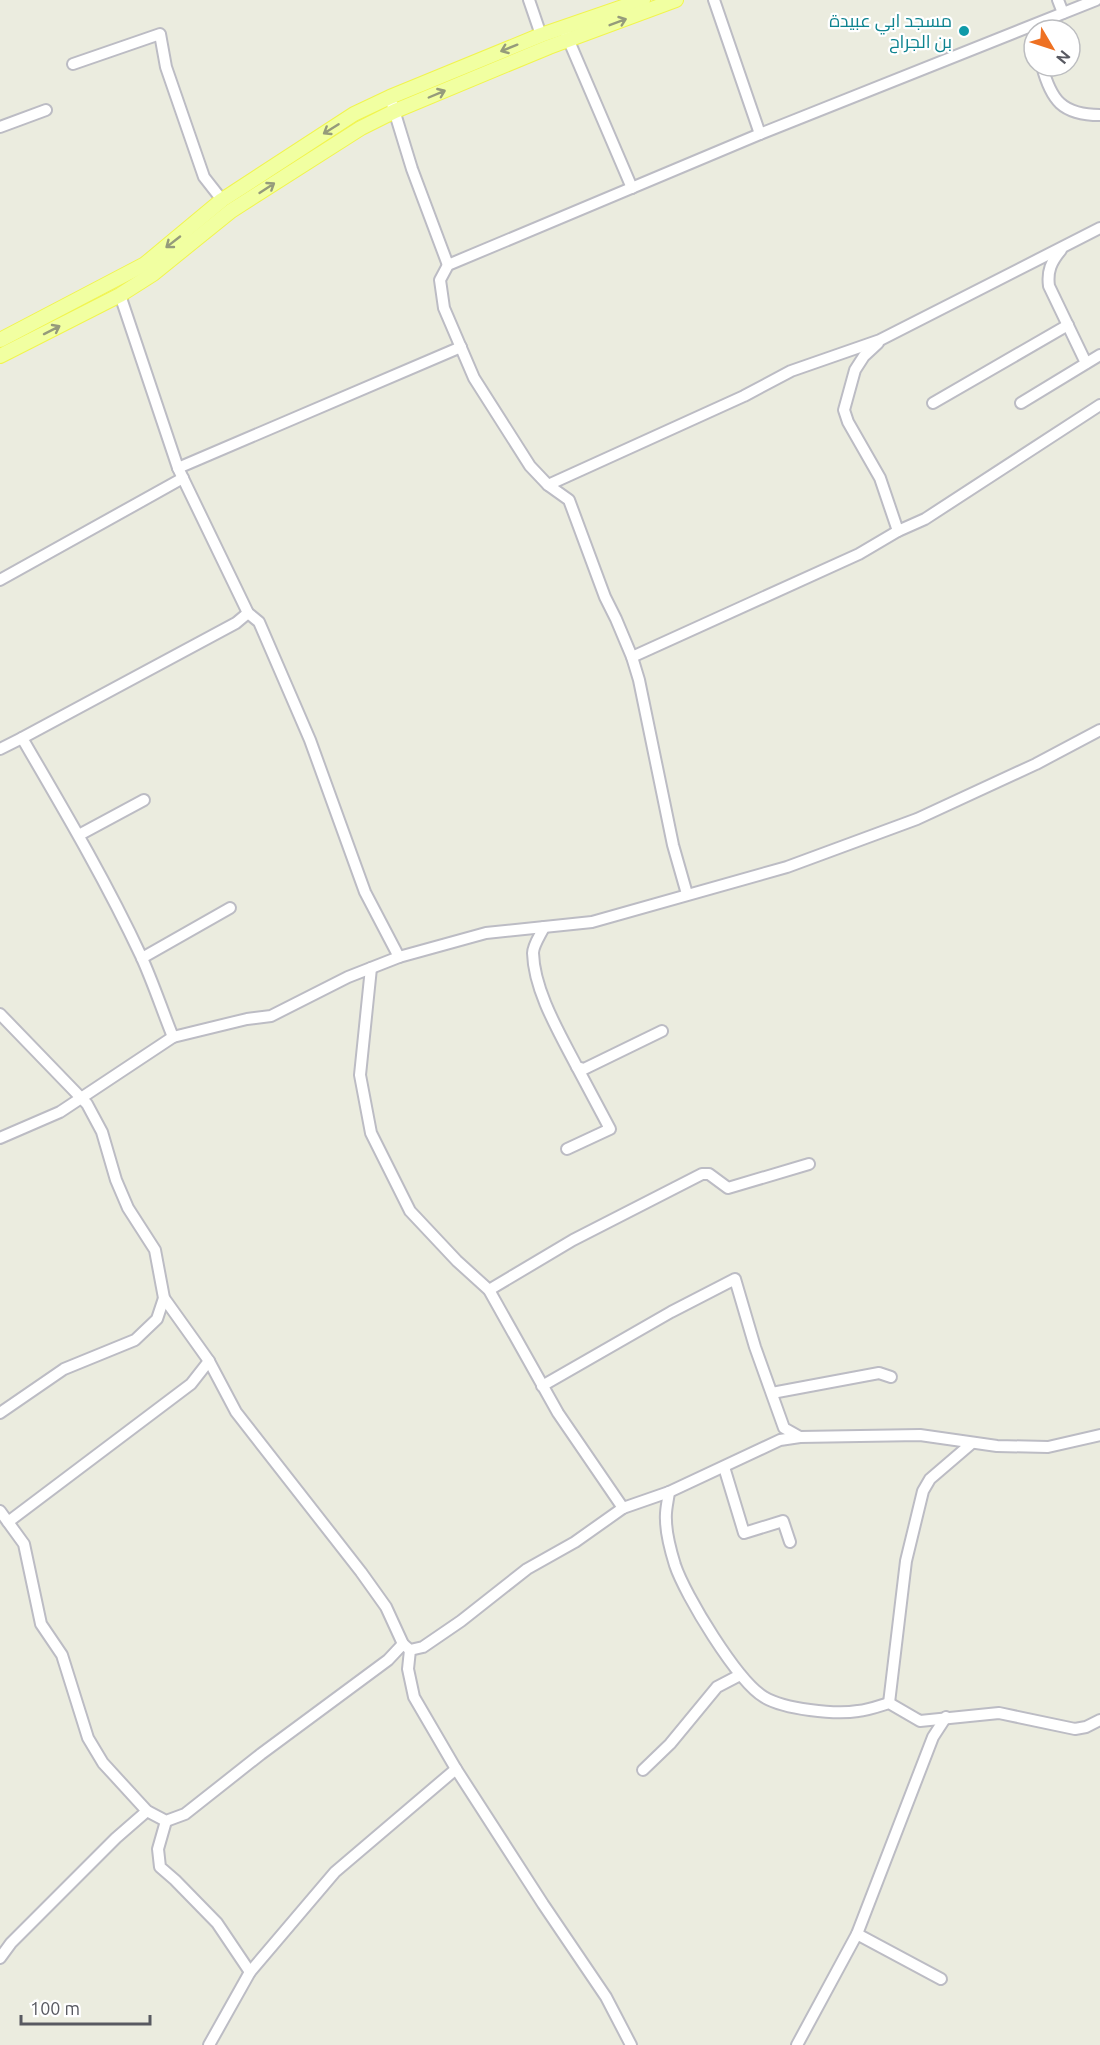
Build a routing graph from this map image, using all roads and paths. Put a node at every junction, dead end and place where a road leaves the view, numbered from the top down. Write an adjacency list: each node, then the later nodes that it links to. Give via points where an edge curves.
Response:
1 (529, 0): 10 (street)
2 (643, 0): 9 (main road)
3 (676, 0): 9 (main road, one-way to 3)
4 (714, 0): 21 (street)
5 (1058, 0): 7 (street)
6 (1096, 0): 7 (street)
7 (1064, 13): 8 (street)
8 (1055, 18)
9 (566, 34): 10 (main road); 16 (main road, one-way to 9); 22 (street)
10 (541, 35): 14 (main road, one-way to 14)
11 (1022, 35): 21 (street)
12 (73, 64): 23 (street, via 160,34 166,67 204,177)
13 (1045, 78): 18 (street, via 1059,103 1076,112)
14 (390, 97): 16 (street); 17 (main road)
15 (46, 110): 19 (street)
16 (394, 111): 20 (main road); 26 (street)
17 (354, 114): 20 (main road); 23 (main road, one-way to 23)
18 (1100, 115)
19 (0, 127)
20 (361, 128): 23 (main road, one-way to 20)
21 (760, 134): 22 (street)
22 (632, 188): 26 (street)
23 (227, 205): 27 (main road, via 153,274); 29 (main road, one-way to 29, via 145,264)
24 (1100, 228): 25 (street)
25 (1063, 247): 28 (street, via 1051,262 1048,275 1049,286); 30 (street)
26 (448, 265): 31 (street, via 440,280 444,308)
27 (120, 295): 33 (main road, one-way to 27); 38 (street)
28 (1068, 325): 34 (street); 35 (street)
29 (0, 340)
30 (880, 340): 39 (street, via 791,371); 40 (street, via 855,370 844,411 880,478)
31 (461, 347): 38 (street); 39 (street, via 480,388 530,466)
32 (1100, 355): 34 (street)
33 (0, 356)
34 (1086, 363): 36 (street)
35 (933, 403)
36 (1021, 403)
37 (1100, 405): 40 (street, via 925,519)
38 (180, 473): 41 (street); 42 (street)
39 (548, 485): 43 (street, via 569,500 604,597)
40 (897, 531): 43 (street, via 859,554)
41 (0, 580)
42 (248, 613): 45 (street); 52 (street, via 259,622 310,740 365,892)
43 (632, 657): 49 (street)
44 (1100, 730): 49 (street, via 917,819 787,867)
45 (22, 738): 46 (street); 48 (street)
46 (0, 749)
47 (144, 800): 48 (street)
48 (79, 835): 53 (street)
49 (687, 894): 51 (street, via 592,922)
50 (230, 908): 53 (street)
51 (544, 927): 52 (street, via 486,933); 58 (street, via 533,951 540,987)
52 (399, 957): 54 (street)
53 (142, 958): 57 (street)
54 (371, 968): 57 (street, via 271,1016 247,1018); 63 (street, via 360,1075 371,1133 410,1211)
55 (0, 1014): 59 (street)
56 (662, 1031): 58 (street, via 584,1069)
57 (172, 1037): 59 (street)
58 (577, 1067): 61 (street, via 610,1129)
59 (81, 1098): 60 (street, via 60,1112); 64 (street, via 102,1132 128,1209 155,1250)
60 (0, 1138)
61 (567, 1149)
62 (809, 1164): 63 (street, via 728,1188 709,1174 702,1174 573,1240)
63 (489, 1290): 67 (street)
64 (164, 1298): 65 (street); 69 (street, via 158,1319 135,1340 64,1369)
65 (210, 1361): 77 (street, via 190,1384); 79 (street, via 236,1412 361,1572 386,1607)
66 (891, 1377): 68 (street, via 879,1373)
67 (542, 1386): 68 (street, via 735,1279); 75 (street)
68 (772, 1393): 71 (street, via 784,1428)
69 (0, 1413)
70 (1100, 1435): 72 (street, via 1048,1447)
71 (800, 1437): 72 (street, via 920,1435); 73 (street, via 780,1440)
72 (972, 1443): 81 (street, via 930,1479 923,1491 906,1561)
73 (724, 1467): 74 (street); 78 (street, via 744,1533 783,1521)
74 (669, 1492): 75 (street); 80 (street, via 666,1520 675,1564 712,1634)
75 (623, 1508): 79 (street, via 527,1569 423,1647)
76 (0, 1511): 77 (street)
77 (9, 1522): 86 (street, via 24,1544 41,1624 62,1655 88,1738 103,1763)
78 (790, 1542)
79 (407, 1647): 84 (street, via 414,1697); 87 (street, via 185,1814)
80 (740, 1675): 81 (street, via 762,1696 807,1710 857,1712); 85 (street, via 717,1687)
81 (889, 1703): 82 (street, via 920,1721)
82 (946, 1717): 83 (street, via 999,1713 1075,1729); 88 (street, via 933,1737)
83 (1100, 1720)
84 (456, 1769): 90 (street, via 334,1872); 93 (street, via 606,1997)
85 (643, 1770)
86 (147, 1811): 87 (street); 89 (street, via 11,1942)
87 (166, 1821): 90 (street, via 158,1849 160,1868 217,1923)
88 (857, 1934): 91 (street); 94 (street)
89 (0, 1958)
90 (250, 1972): 92 (street)
91 (941, 1979)
92 (209, 2045)
93 (631, 2045)
94 (797, 2045)

